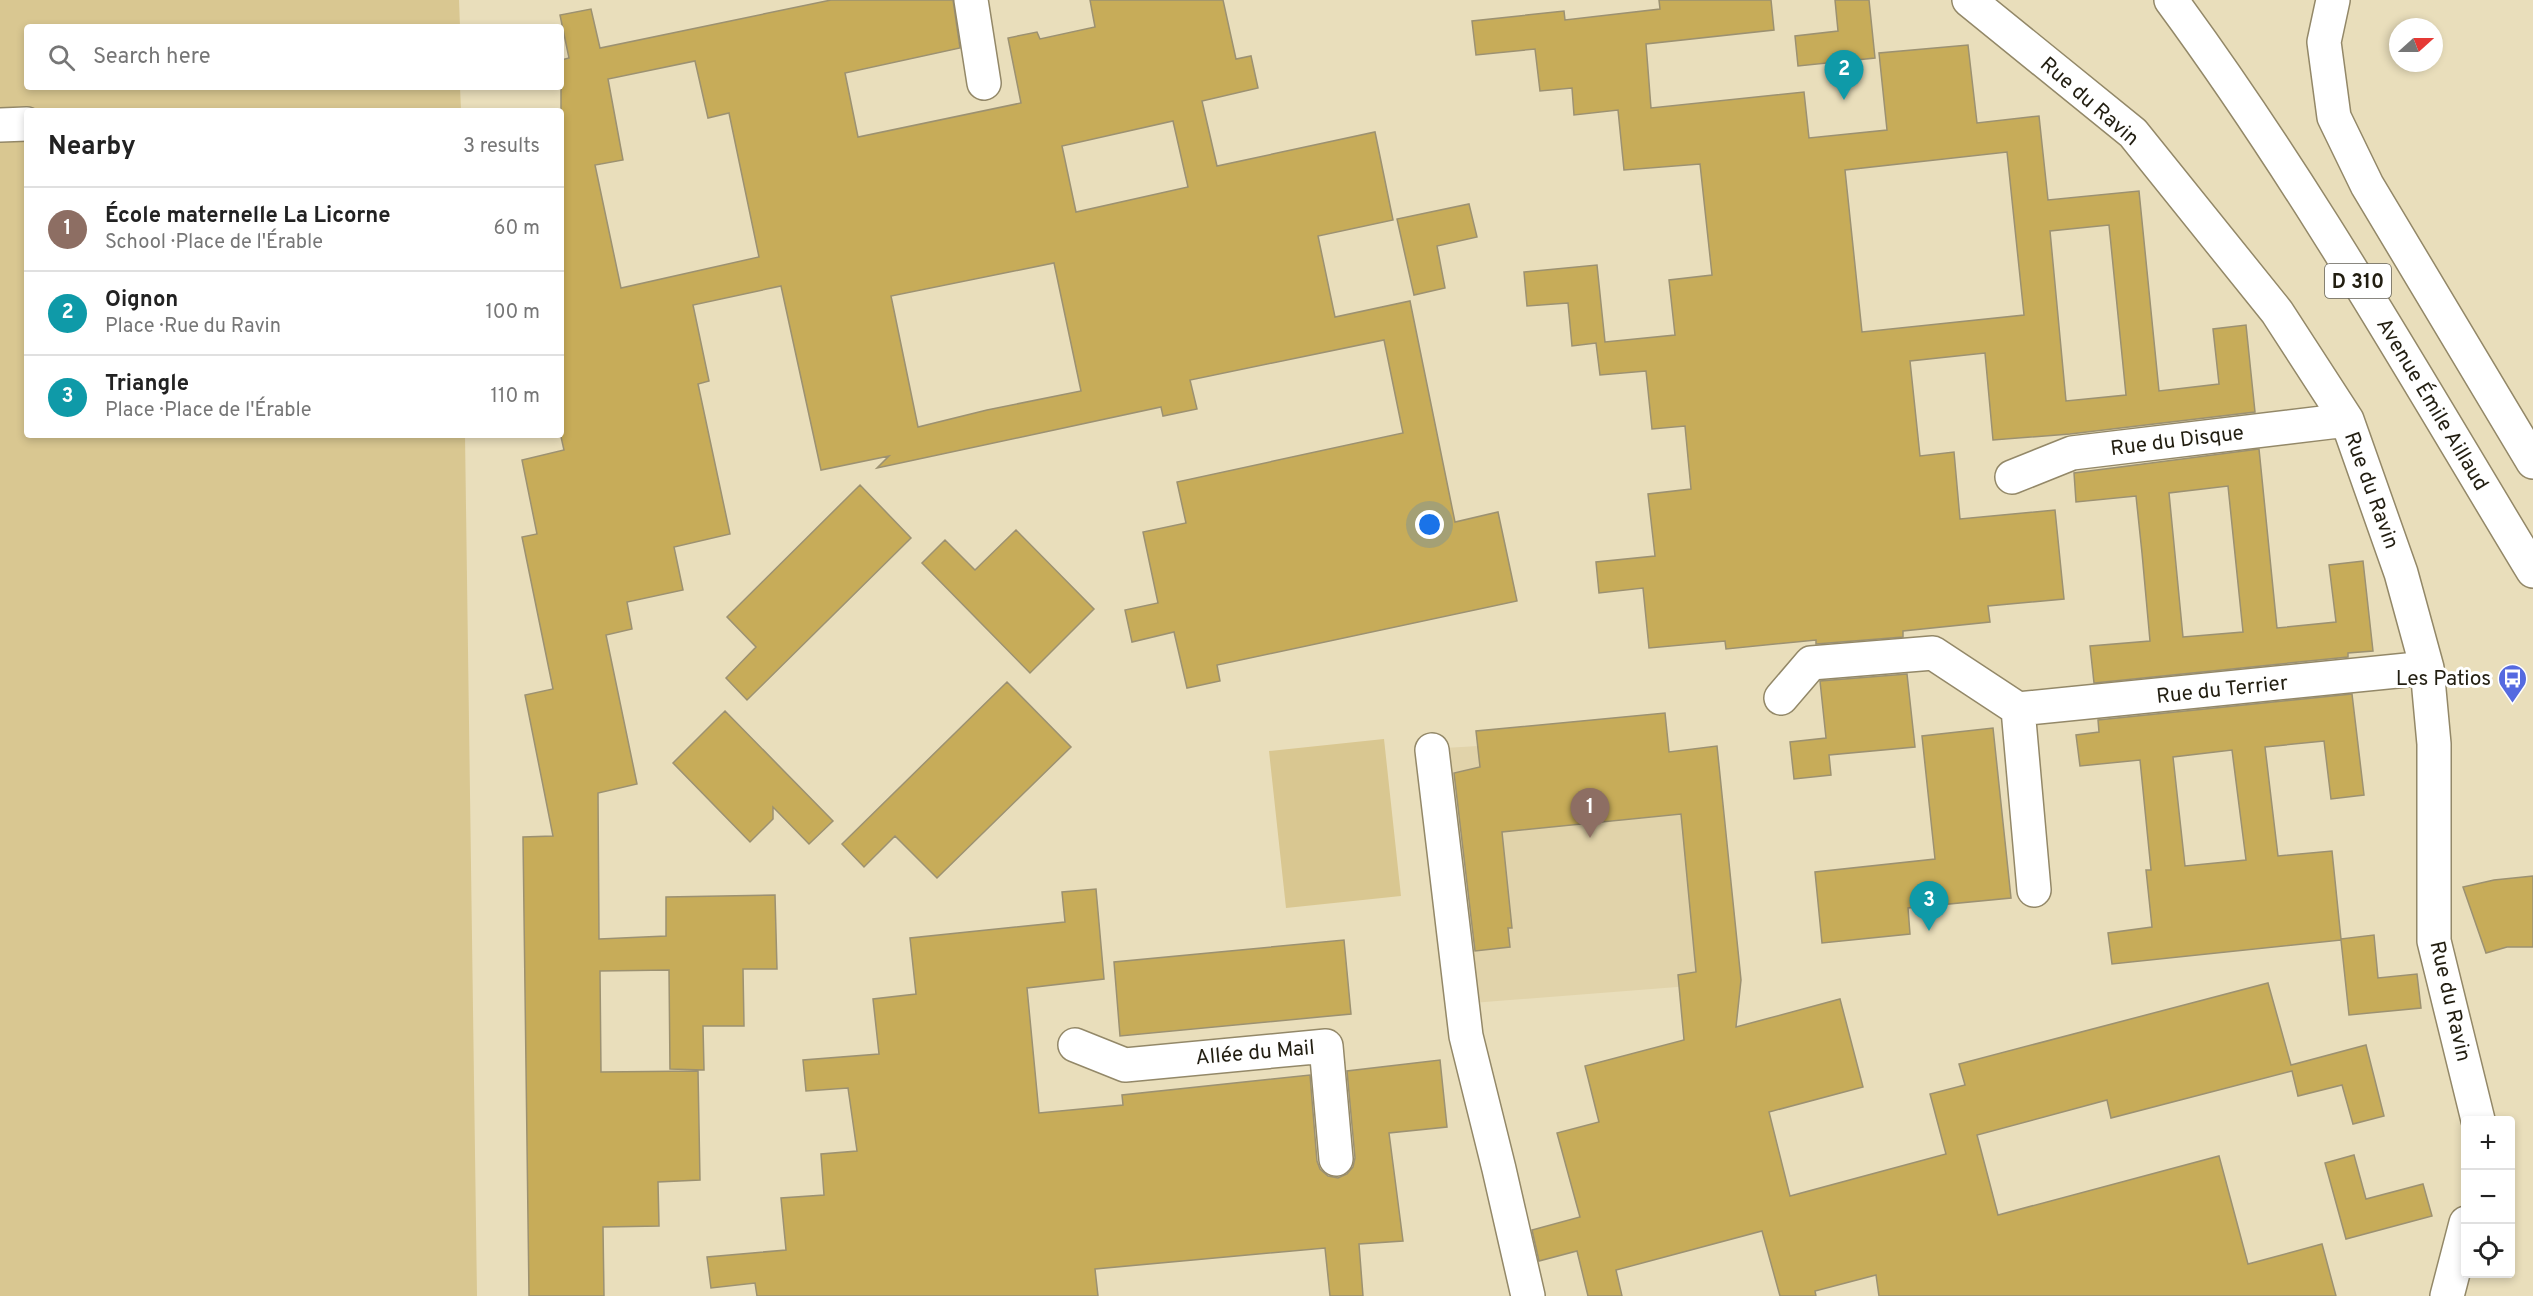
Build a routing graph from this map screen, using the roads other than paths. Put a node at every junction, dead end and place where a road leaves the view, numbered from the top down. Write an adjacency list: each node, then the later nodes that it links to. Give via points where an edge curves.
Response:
1 (971, 0): 5 (street)
2 (1969, 0): 8 (street, Rue du Ravin, via 2133,133 2277,312)
3 (2171, 0): 11 (street, Avenue Émile Aillaud / D 310, via 2308,197)
4 (2333, 0): 9 (street, D 310, via 2324,42 2334,117 2367,185)
5 (984, 83)
6 (24, 124): 7 (street)
7 (0, 125)
8 (2347, 420): 10 (street, Rue du Disque, via 2072,453); 12 (street, Rue du Ravin, via 2401,573)
9 (2533, 462)
10 (2012, 477)
11 (2533, 571)
12 (2427, 668): 14 (street, Rue du Terrier); 18 (street, Rue du Ravin, via 2434,744 2434,941)
13 (1781, 698): 14 (street, via 1811,663 1933,652)
14 (2018, 710): 16 (street)
15 (1432, 750): 21 (street, via 1466,1036)
16 (2034, 890)
17 (1075, 1045): 19 (street, Allée du Mail, via 1125,1065 1326,1046)
18 (2477, 1116)
19 (1336, 1159)
20 (2466, 1224): 22 (street)
21 (1528, 1296)
22 (2446, 1296)

